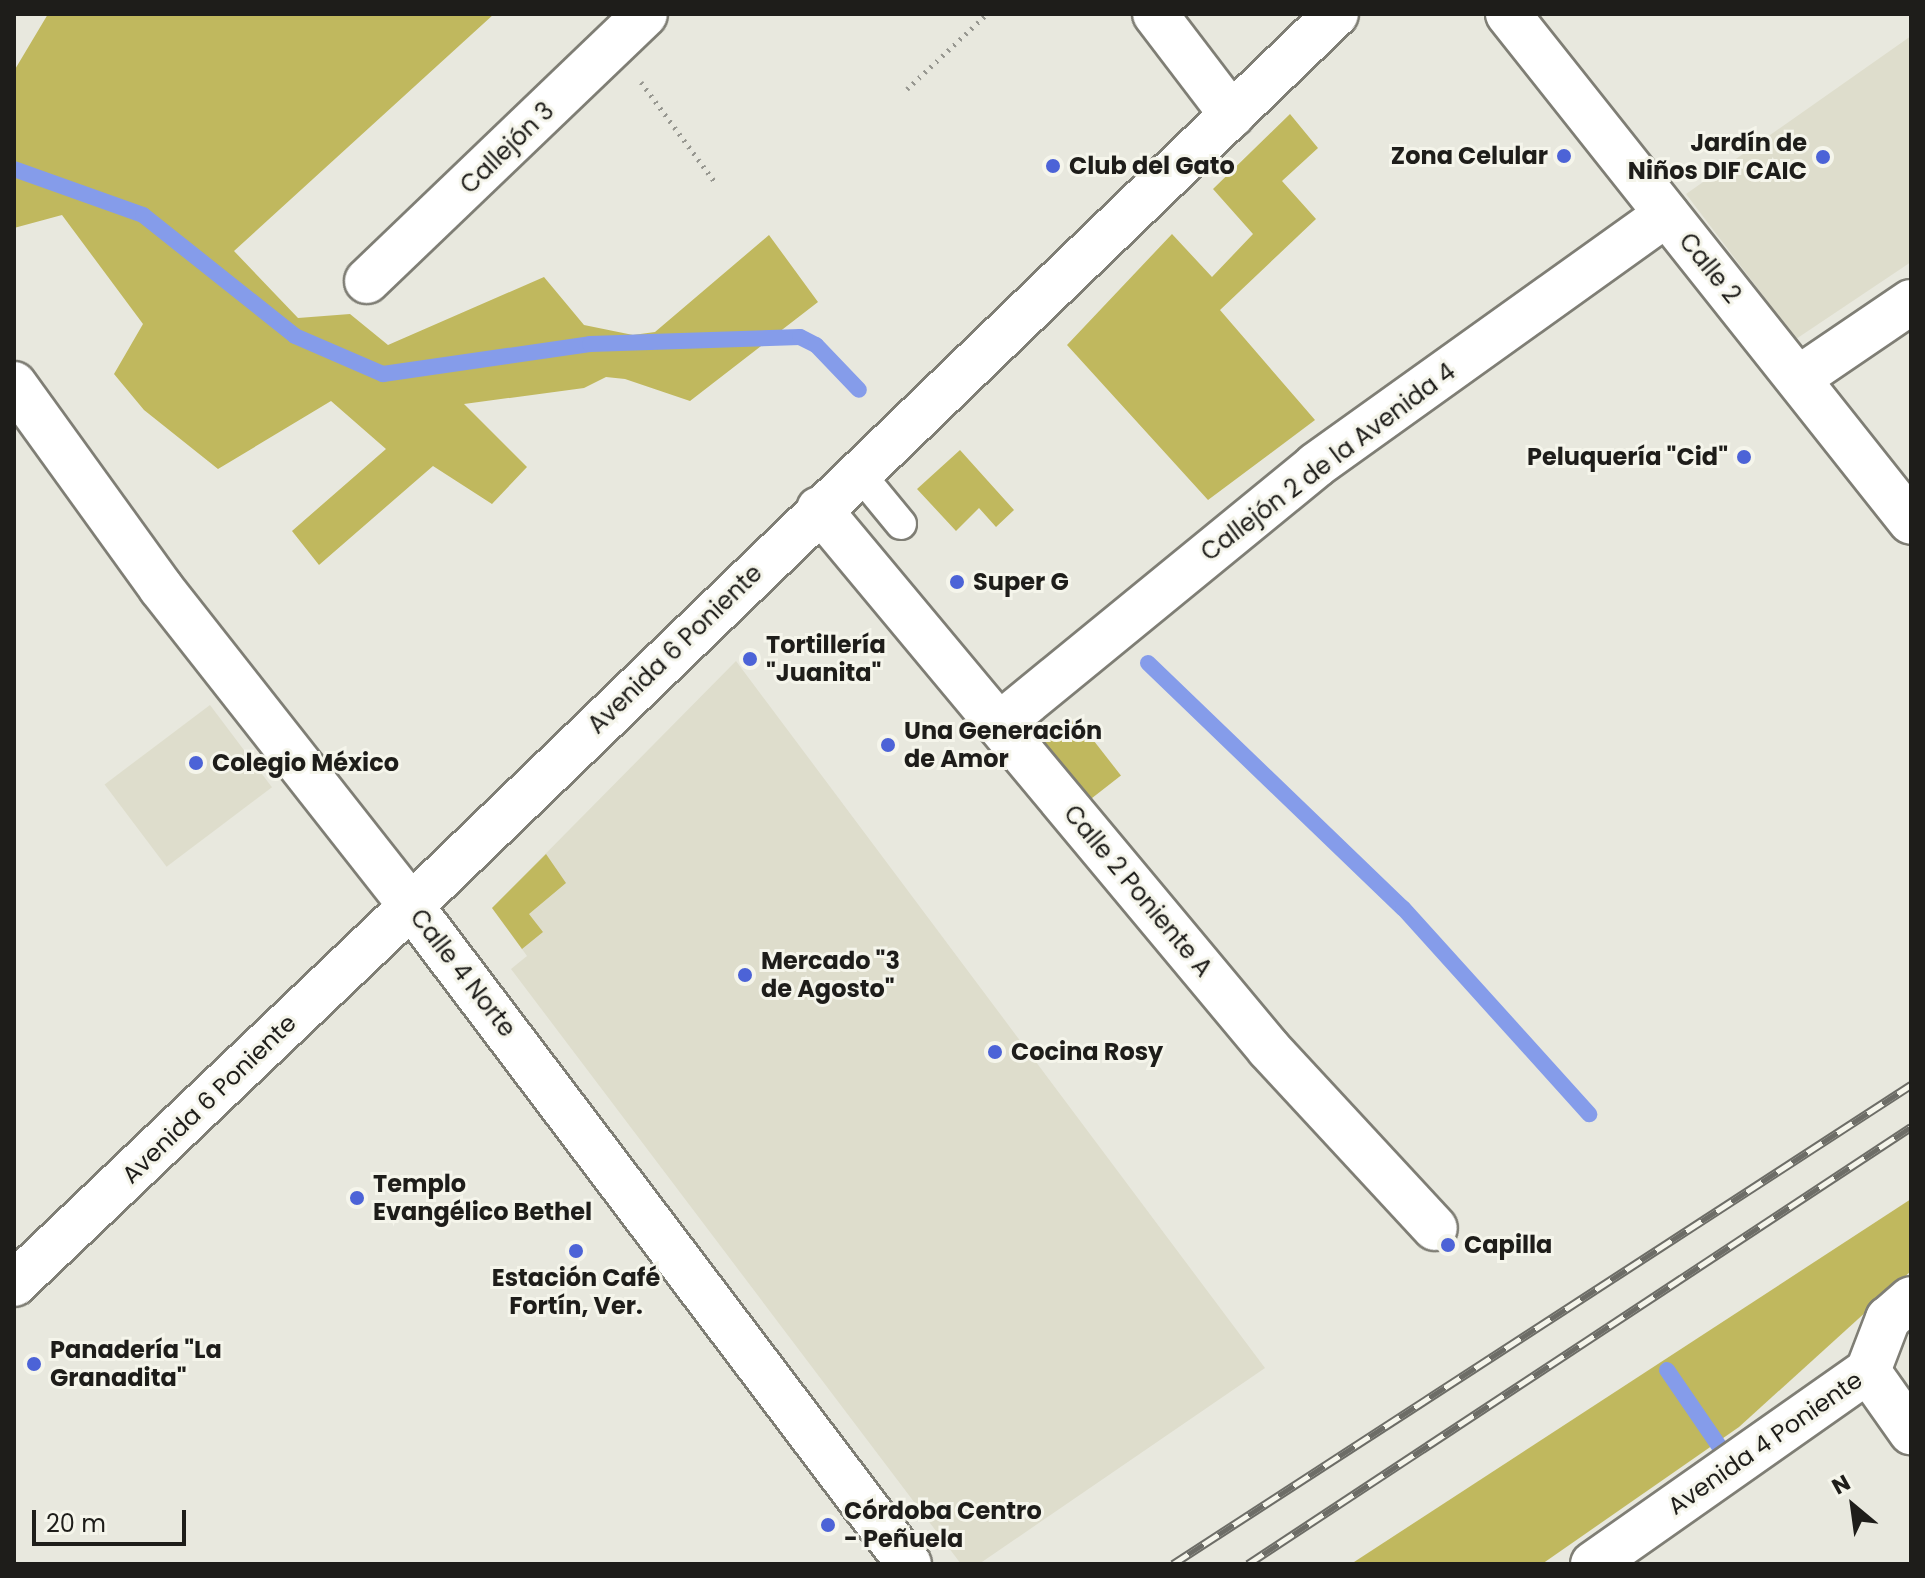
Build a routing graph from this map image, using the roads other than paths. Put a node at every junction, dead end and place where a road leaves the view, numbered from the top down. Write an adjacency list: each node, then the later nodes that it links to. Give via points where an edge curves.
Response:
1 (645, 14): 7 (street, Callejón 3)
2 (1155, 14): 5 (street)
3 (1336, 14): 5 (street, Avenida 6 Poniente)
4 (1508, 14): 6 (street, Calle 2)
5 (1232, 115): 11 (street, Avenida 6 Poniente)
6 (1666, 214): 9 (street, Calle 2); 15 (street, Callejón 2 de la Avenida 4, via 1316,465)
7 (367, 281)
8 (1911, 302): 9 (street)
9 (1799, 378): 13 (street, Calle 2)
10 (14, 384): 16 (street, Calle 4 Norte, via 161,588)
11 (859, 473): 12 (street, Avenida 6 Poniente); 14 (lane)
12 (819, 509): 15 (street, Calle 2 Poniente A); 16 (street, Avenida 6 Poniente)
13 (1911, 522)
14 (901, 524)
15 (1000, 724): 17 (street, Calle 2 Poniente A, via 1269,1049)
16 (411, 906): 18 (street, Avenida 6 Poniente); 22 (street, Calle 4 Norte)
17 (1435, 1228)
18 (14, 1284)
19 (1911, 1299): 20 (street, Avenida 4 Poniente, via 1888,1319)
20 (1868, 1371): 21 (street); 23 (street, Avenida 4 Poniente)
21 (1911, 1432)
22 (906, 1563)
23 (1593, 1564)

